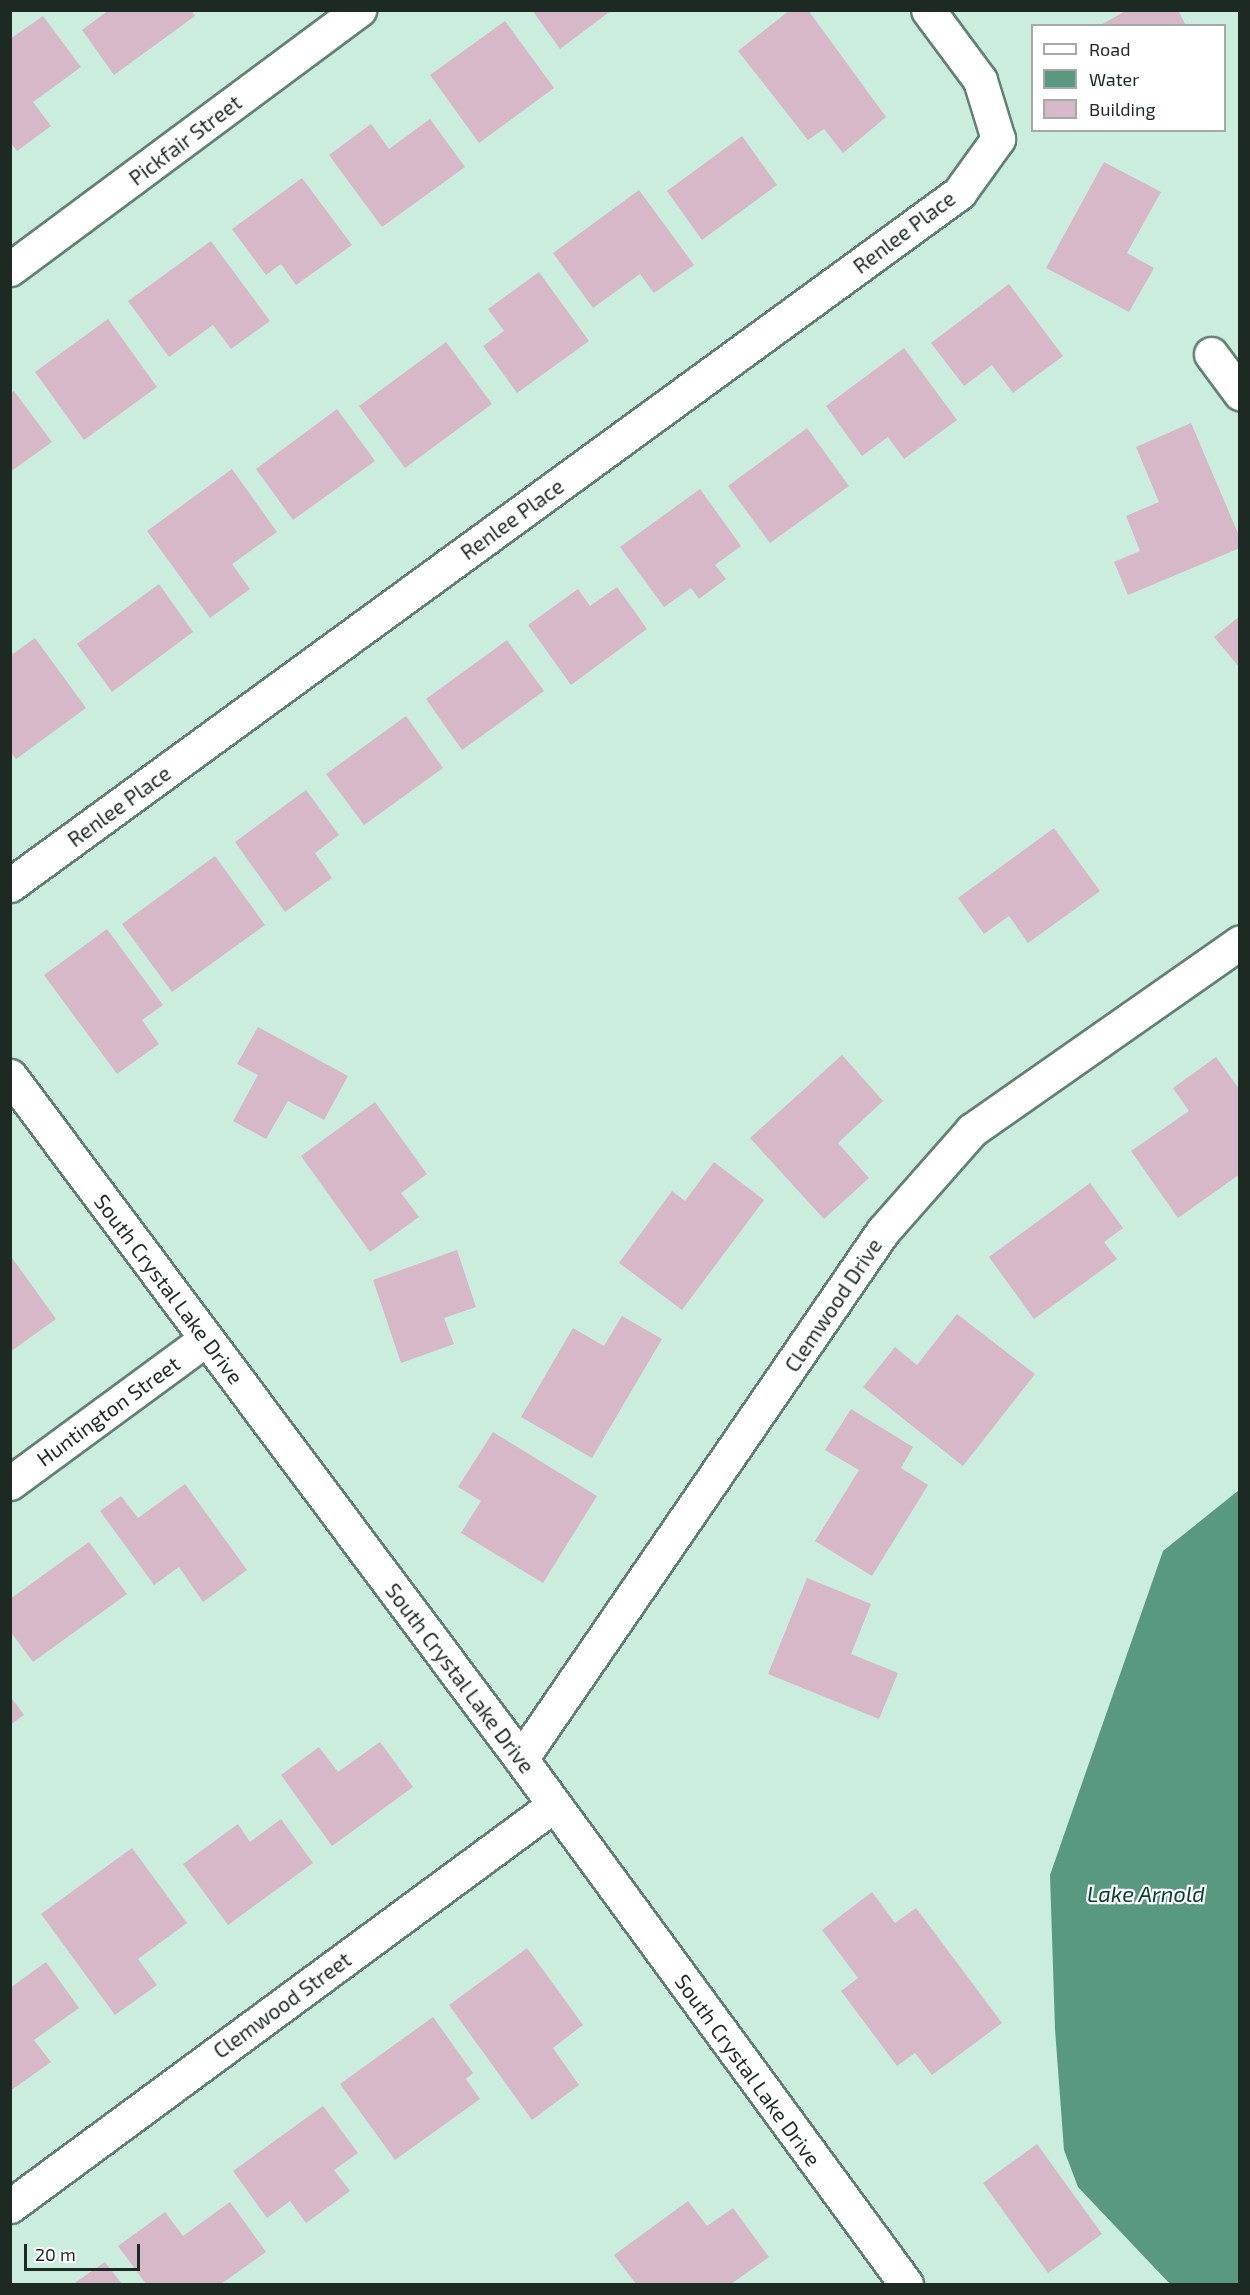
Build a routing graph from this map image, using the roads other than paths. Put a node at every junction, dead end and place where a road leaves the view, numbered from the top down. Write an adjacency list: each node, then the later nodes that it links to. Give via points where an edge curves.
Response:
1 (359, 10): 3 (street, Pickfair Street)
2 (928, 10): 6 (street, Renlee Place, via 980,80 998,139 959,193)
3 (10, 269)
4 (1211, 354): 5 (street)
5 (1239, 393)
6 (10, 885)
7 (1239, 942): 11 (street, Clemwood Drive, via 972,1130 883,1231)
8 (10, 1076): 9 (street, South Crystal Lake Drive)
9 (206, 1339): 10 (street, Huntington Street); 11 (street, South Crystal Lake Drive)
10 (10, 1483)
11 (521, 1759): 12 (street, South Crystal Lake Drive)
12 (554, 1805): 13 (street, Clemwood Street); 14 (street, South Crystal Lake Drive)
13 (10, 2206)
14 (906, 2284)

